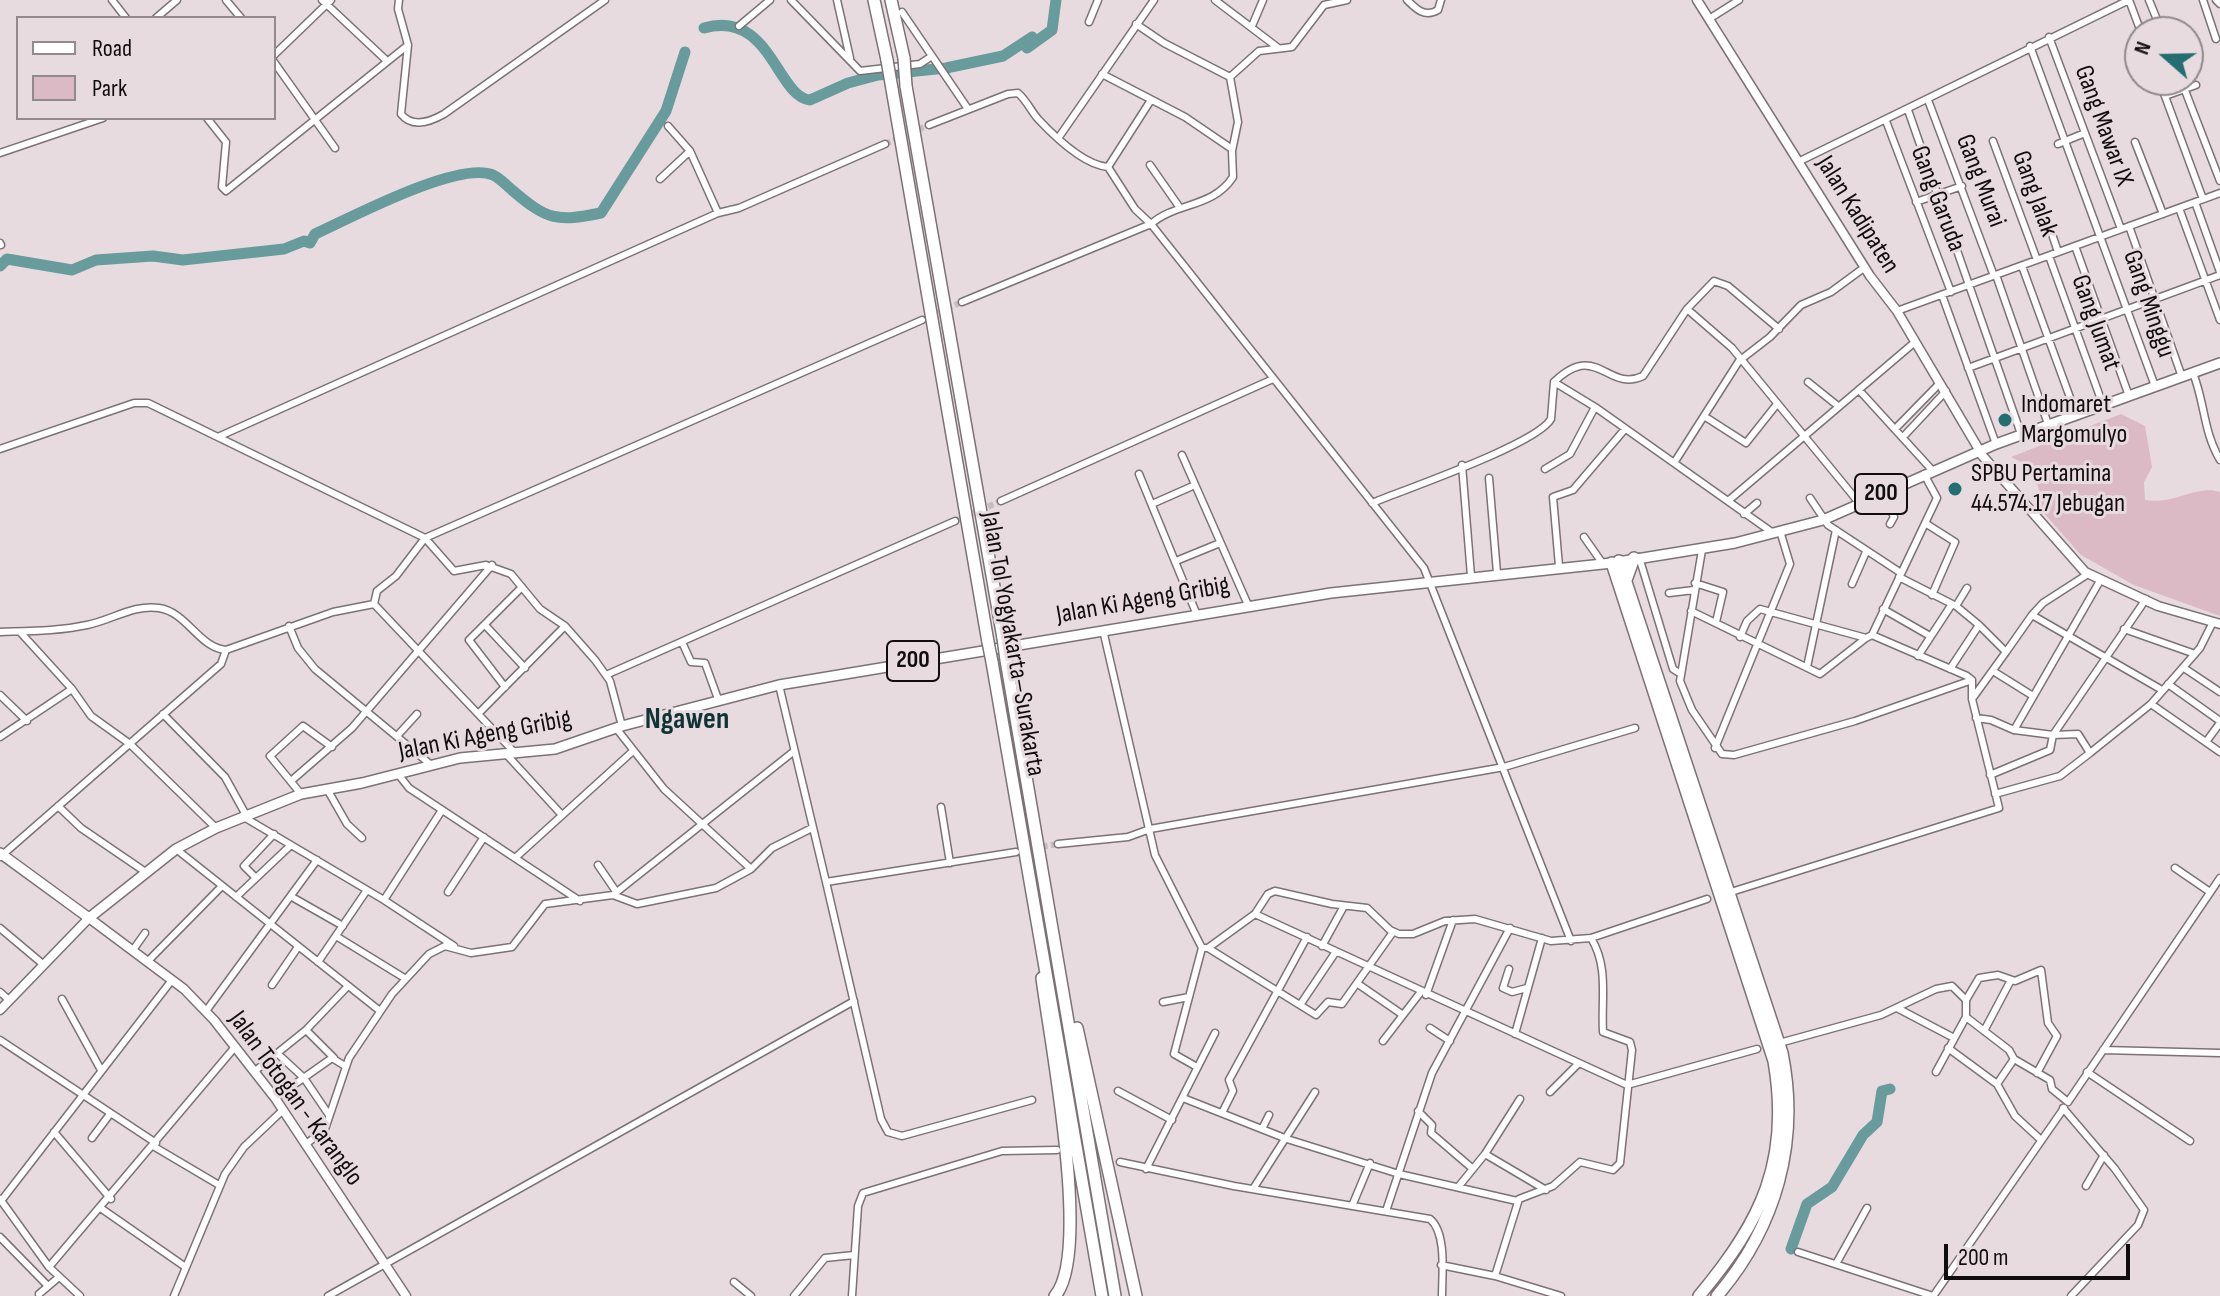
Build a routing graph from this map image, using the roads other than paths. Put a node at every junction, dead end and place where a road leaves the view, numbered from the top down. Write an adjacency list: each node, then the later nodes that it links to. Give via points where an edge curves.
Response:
1 (112, 0): 25 (street)
2 (177, 0): 26 (street)
3 (226, 0): 27 (street)
4 (399, 0): 35 (street)
5 (605, 0): 35 (street, via 430,121 414,122 401,114)
6 (770, 0): 31 (street)
7 (791, 0): 40 (street)
8 (837, 0): 40 (street)
9 (874, 0): 272 (highway, Jalan Tol Yogyakarta–Surakarta, bridge)
10 (891, 0): 305 (highway, Jalan Tol Yogyakarta–Surakarta, bridge)
11 (1098, 0): 29 (street)
12 (1154, 0): 30 (street)
13 (1215, 0): 32 (street)
14 (1263, 0): 32 (street)
15 (1347, 0): 23 (street)
16 (1407, 0): 17 (street, via 1431,14)
17 (1441, 0)
18 (1697, 0): 28 (street, Jalan Kadipaten)
19 (1739, 0): 28 (street)
20 (2129, 0): 33 (street)
21 (2203, 0): 34 (street)
22 (326, 1): 38 (street); 41 (street)
23 (1321, 3): 37 (street, via 1297,44)
24 (902, 12): 39 (street)
25 (124, 16)
26 (158, 16)
27 (239, 16)
28 (1709, 19): 68 (street, Jalan Kadipaten)
29 (1089, 22)
30 (1136, 24): 43 (street); 44 (street)
31 (739, 26)
32 (1252, 26): 37 (street)
33 (2049, 37): 36 (street); 57 (street, Gang Mawar IX)
34 (2216, 39)
35 (408, 45): 41 (street)
36 (2030, 46): 48 (street); 60 (street, Gang Minggu)
37 (1280, 50): 44 (street, via 1259,51)
38 (276, 53)
39 (932, 56): 40 (street, via 920,64 865,73); 49 (street)
40 (850, 58)
41 (386, 60): 51 (street)
42 (276, 65): 51 (street)
43 (1102, 74): 47 (street); 58 (street)
44 (1230, 77): 65 (street, via 1238,122)
45 (2165, 96): 76 (street)
46 (2187, 96): 72 (street)
47 (1151, 100): 65 (street); 70 (street)
48 (1928, 100): 50 (street); 73 (street, Gang Murai)
49 (968, 109): 55 (street); 58 (street, via 1018,93)
50 (1908, 110): 54 (street); 75 (street)
51 (313, 119): 53 (street, via 226,191 226,142); 64 (street)
52 (97, 120): 67 (street)
53 (212, 120)
54 (1886, 121): 68 (street); 77 (street, Gang Garuda)
55 (929, 125)
56 (668, 126): 66 (street)
57 (2085, 133): 60 (street); 85 (street, Gang Mawar IX)
58 (1059, 137): 70 (street, via 1082,156)
59 (1993, 141): 91 (street, Gang Jalak)
60 (2066, 141): 63 (street); 87 (street, Gang Minggu)
61 (2135, 142): 82 (street)
62 (885, 144): 81 (street)
63 (2058, 144)
64 (335, 148)
65 (1232, 149): 79 (street, via 1229,182 1198,205)
66 (690, 151): 71 (street); 81 (street)
67 (0, 153)
68 (1800, 161): 93 (street, Jalan Kadipaten)
69 (1150, 165): 79 (street)
70 (1108, 167): 83 (street)
71 (660, 179)
72 (2220, 181)
73 (1962, 186): 75 (street); 95 (street, Gang Murai)
74 (2220, 193): 76 (street)
75 (1938, 195): 77 (street); 97 (street)
76 (2203, 199): 78 (street)
77 (1916, 202): 98 (street, Gang Garuda)
78 (2195, 202): 80 (street); 94 (street)
79 (1180, 208): 83 (street)
80 (2179, 208): 82 (street); 96 (street)
81 (718, 213): 138 (street)
82 (2163, 214): 84 (street)
83 (1151, 224): 101 (street); 119 (street)
84 (2129, 226): 85 (street); 100 (street)
85 (2121, 229): 87 (street)
86 (2052, 234): 89 (street)
87 (2102, 236): 88 (street); 103 (street, Gang Minggu)
88 (2075, 246): 89 (street); 106 (street)
89 (2058, 252): 90 (street)
90 (2049, 256): 91 (street); 108 (street, Gang Jumat)
91 (2037, 260): 92 (street)
92 (2022, 266): 95 (street); 110 (street)
93 (1865, 267): 104 (street, Jalan Kadipaten); 109 (street, via 1831,292 1801,305)
94 (2220, 273): 96 (street)
95 (1995, 276): 97 (street); 112 (street, Gang Murai)
96 (2206, 280): 100 (street); 107 (street)
97 (1969, 285): 98 (street); 113 (street)
98 (1951, 292): 99 (street)
99 (1942, 295): 104 (street); 116 (street)
100 (2154, 300): 103 (street); 118 (street)
101 (962, 302)
102 (1687, 309): 109 (street, via 1717,280); 114 (street, via 1723,338); 120 (street, via 1640,378 1580,364)
103 (2129, 309): 106 (street); 123 (street, Gang Minggu)
104 (1897, 311): 111 (street, Jalan Kadipaten)
105 (922, 320): 168 (street)
106 (2102, 320): 108 (street); 126 (street)
107 (2220, 320)
108 (2076, 328): 110 (street); 128 (street, Gang Jumat)
109 (1779, 329): 114 (street)
110 (2048, 338): 112 (street); 131 (street)
111 (1915, 342): 122 (street, Jalan Kadipaten); 124 (street)
112 (2022, 348): 113 (street); 133 (street, Gang Murai)
113 (1995, 358): 116 (street); 136 (street)
114 (1739, 361): 127 (street); 132 (street)
115 (2220, 363): 117 (main road, Jalan Ki Ageng Gribig / 200)
116 (1968, 368): 140 (street)
117 (2193, 373): 118 (main road, Jalan Ki Ageng Gribig / 200); 144 (street, via 2203,397 2202,420)
118 (2182, 377): 123 (main road, Jalan Ki Ageng Gribig / 200)
119 (1273, 379): 154 (street); 156 (street)
120 (1554, 382): 130 (street); 146 (street, via 1548,424 1508,449)
121 (1808, 382): 129 (street)
122 (1940, 382): 125 (street, Jalan Kadipaten); 135 (street)
123 (2155, 386): 126 (main road, Jalan Ki Ageng Gribig / 200)
124 (1859, 390): 129 (street); 135 (street)
125 (1946, 391): 139 (street); 142 (street, Jalan Kadipaten)
126 (2129, 396): 128 (main road, Jalan Ki Ageng Gribig / 200)
127 (1777, 404): 132 (street, via 1746,443); 137 (street)
128 (2103, 405): 131 (main road, Jalan Ki Ageng Gribig / 200)
129 (1838, 406): 137 (street)
130 (1595, 407): 134 (street); 147 (street, via 1570,454)
131 (2076, 414): 133 (main road, Jalan Ki Ageng Gribig / 200)
132 (1704, 416): 145 (street)
133 (2048, 424): 136 (main road, Jalan Ki Ageng Gribig / 200)
134 (1625, 429): 145 (street); 176 (street, via 1573,490 1553,497)
135 (1895, 429): 139 (street)
136 (2021, 434): 140 (main road, Jalan Ki Ageng Gribig / 200)
137 (1803, 435): 155 (street); 159 (street)
138 (220, 436): 141 (street, via 140,402); 168 (street)
139 (1903, 437): 148 (street)
140 (1996, 444): 142 (main road, Jalan Ki Ageng Gribig / 200)
141 (0, 449)
142 (1981, 454): 148 (main road, Jalan Ki Ageng Gribig / 200); 178 (street, Jalan Kadipaten)
143 (1182, 455): 151 (street)
144 (2220, 460)
145 (1674, 463): 155 (street)
146 (1462, 465): 156 (street); 180 (street)
147 (1545, 469)
148 (1928, 472): 152 (main road, Jalan Ki Ageng Gribig / 200); 163 (street, via 1937,495)
149 (1139, 474): 158 (street)
150 (1489, 478): 177 (street)
151 (1195, 485): 158 (street); 169 (street)
152 (1883, 493): 159 (main road, Jalan Ki Ageng Gribig / 200); 164 (street, via 1894,517)
153 (1810, 498): 161 (street)
154 (1001, 501)
155 (1728, 501): 160 (street)
156 (1372, 503): 183 (street)
157 (1757, 503): 160 (street)
158 (1152, 504): 173 (street)
159 (1860, 504): 161 (main road, Jalan Ki Ageng Gribig / 200)
160 (1744, 514): 166 (street)
161 (1823, 520): 165 (street); 166 (main road, Jalan Ki Ageng Gribig / 200)
162 (955, 521): 214 (street)
163 (1925, 523): 179 (street); 189 (street, via 1955,542)
164 (1890, 524)
165 (1836, 530): 171 (street); 205 (street)
166 (1776, 532): 170 (main road, Jalan Ki Ageng Gribig / 200); 196 (street, via 1790,564)
167 (1584, 537): 174 (street)
168 (425, 538): 175 (street, via 454,571); 191 (street, via 396,576 377,591)
169 (1220, 543): 173 (street); 192 (street)
170 (1702, 550): 172 (main road, Jalan Ki Ageng Gribig / 200); 185 (street)
171 (1866, 552): 179 (street); 184 (street)
172 (1636, 558): 174 (main road, Jalan Ki Ageng Gribig / 200); 182 (highway); 227 (street, via 1673,669)
173 (1176, 561): 197 (street)
174 (1611, 562): 176 (main road, Jalan Ki Ageng Gribig / 200); 182 (highway)
175 (492, 565): 186 (street); 217 (street)
176 (1559, 566): 177 (main road, Jalan Ki Ageng Gribig / 200)
177 (1497, 573): 180 (main road, Jalan Ki Ageng Gribig / 200)
178 (2088, 574): 181 (street); 198 (street)
179 (1900, 575): 189 (street); 194 (street)
180 (1471, 576): 183 (main road, Jalan Ki Ageng Gribig / 200)
181 (2101, 579): 190 (street); 210 (street)
182 (1621, 580): 460 (highway, via 1778,1083 1777,1154 1763,1203 1730,1260); 461 (highway, via 1788,1083 1786,1155 1775,1200)
183 (1431, 581): 192 (main road, Jalan Ki Ageng Gribig / 200); 264 (street)
184 (1852, 584)
185 (1695, 586): 188 (street); 195 (street); 199 (street, via 1723,592)
186 (522, 587): 201 (street); 204 (street, via 540,609)
187 (1967, 588): 193 (street)
188 (1669, 593)
189 (1932, 595): 193 (street)
190 (2146, 599): 200 (street); 206 (street)
191 (374, 604): 203 (street); 217 (street)
192 (1248, 605): 197 (main road, Jalan Ki Ageng Gribig / 200)
193 (1954, 605): 202 (street); 212 (street)
194 (1883, 609): 211 (street); 212 (street)
195 (1691, 611): 199 (street); 227 (street)
196 (1770, 612): 205 (street); 213 (street, via 1758,610); 215 (street)
197 (1197, 615): 207 (main road, Jalan Ki Ageng Gribig / 200)
198 (2032, 615): 210 (street); 218 (street)
199 (1716, 622): 213 (street)
200 (2216, 623): 219 (street)
201 (485, 625): 223 (street); 232 (street, via 469,643)
202 (1979, 625): 218 (street); 225 (street)
203 (289, 626): 216 (street); 241 (street, via 315,669)
204 (565, 626): 223 (street); 228 (street)
205 (1815, 626): 211 (street); 222 (street)
206 (2124, 629): 219 (street); 221 (street)
207 (1103, 630): 231 (main road, Jalan Ki Ageng Gribig / 200); 280 (street)
208 (0, 632): 209 (street)
209 (20, 633): 216 (street, via 89,625 152,607 172,611 207,642); 233 (street)
210 (2068, 635): 221 (street); 237 (street)
211 (1869, 636): 220 (street); 222 (street, via 1820,674)
212 (1930, 636): 220 (street)
213 (1740, 637): 215 (street)
214 (682, 642): 228 (street); 238 (street, via 691,662 705,663)
215 (1757, 645): 222 (street); 257 (street)
216 (226, 650): 243 (street, via 221,664)
217 (420, 651): 241 (street); 242 (street)
218 (2006, 652): 226 (street)
219 (2195, 654): 224 (street)
220 (1918, 656): 225 (street)
221 (2106, 656): 234 (street); 251 (street)
222 (1807, 667)
223 (525, 668): 232 (street)
224 (2184, 668): 230 (street); 235 (street)
225 (1950, 669): 229 (street)
226 (1993, 671): 237 (street); 239 (street)
227 (1681, 674): 257 (street, via 1692,710)
228 (606, 675): 248 (street)
229 (1972, 680): 239 (street); 257 (street, via 1734,755)
230 (2168, 684): 234 (street); 247 (street)
231 (779, 685): 238 (main road, Jalan Ki Ageng Gribig / 200); 259 (street)
232 (505, 687): 242 (street)
233 (72, 689): 246 (street); 255 (street, via 91,716)
234 (2162, 690): 240 (street)
235 (2220, 692)
236 (0, 695): 246 (street)
237 (2033, 696): 250 (street)
238 (718, 699): 248 (main road, Jalan Ki Ageng Gribig / 200)
239 (1972, 699): 245 (street)
240 (2151, 704): 254 (street); 261 (street)
241 (367, 710): 252 (street); 256 (street)
242 (479, 713): 262 (street)
243 (163, 714): 255 (street); 276 (street, via 225,777)
244 (417, 714): 252 (street)
245 (1976, 718): 250 (street); 266 (street)
246 (27, 721): 253 (street)
247 (2220, 722): 254 (street)
248 (619, 727): 258 (street); 262 (main road, Jalan Ki Ageng Gribig / 200, via 555,749)
249 (1635, 728): 264 (street)
250 (2014, 730): 251 (street)
251 (2053, 735): 261 (street, via 2078,734); 266 (street, via 2050,750)
252 (397, 736): 263 (street)
253 (0, 737)
254 (2206, 742): 260 (street)
255 (130, 744): 271 (street); 278 (street)
256 (332, 747): 267 (street); 267 (street, via 308,727 299,727 270,756)
257 (1715, 748)
258 (633, 751): 275 (street); 277 (street, via 664,789)
259 (793, 752): 277 (street); 279 (street)
260 (2220, 752)
261 (2090, 753): 270 (street, via 2060,776)
262 (511, 754): 263 (main road, Jalan Ki Ageng Gribig / 200); 275 (street)
263 (430, 764): 265 (main road, Jalan Ki Ageng Gribig / 200)
264 (1504, 767): 280 (street); 325 (street)
265 (398, 774): 268 (main road, Jalan Ki Ageng Gribig / 200); 274 (street)
266 (1990, 775): 270 (street)
267 (291, 781): 269 (street)
268 (327, 789): 269 (main road, Jalan Ki Ageng Gribig / 200); 283 (street, via 347,824)
269 (301, 794): 276 (main road, Jalan Ki Ageng Gribig / 200)
270 (1995, 794): 302 (street, via 1999,808)
271 (58, 806): 288 (street); 295 (street)
272 (1020, 806): 454 (highway, via 1073,1213 1070,1267); 455 (highway, Jalan Tol Yogyakarta–Surakarta)
273 (941, 807): 291 (street)
274 (442, 810): 282 (street); 309 (street)
275 (561, 814): 289 (street)
276 (244, 815): 278 (main road, Jalan Ki Ageng Gribig / 200); 281 (street)
277 (703, 823): 294 (street); 304 (street)
278 (216, 828): 286 (main road, Jalan Ki Ageng Gribig / 200)
279 (812, 828): 294 (street, via 772,848); 298 (street)
280 (1150, 829): 284 (street, via 1128,837); 329 (street, via 1159,864)
281 (274, 834): 285 (street); 296 (street, via 244,866)
282 (484, 837): 289 (street); 301 (street)
283 (362, 838)
284 (1058, 844)
285 (291, 845): 290 (street); 296 (street)
286 (176, 849): 295 (main road, Jalan Ki Ageng Gribig / 200); 299 (street)
287 (1016, 852): 291 (street)
288 (1, 855): 313 (main road)
289 (515, 858): 310 (street)
290 (317, 860): 300 (street); 307 (street)
291 (950, 863): 298 (street)
292 (598, 865): 304 (street)
293 (2175, 868): 303 (street)
294 (751, 869): 304 (street, via 716,888 637,904)
295 (144, 871): 313 (main road, Jalan Ki Ageng Gribig / 200)
296 (256, 878): 306 (street)
297 (2220, 878): 303 (street)
298 (826, 882): 351 (street)
299 (222, 886): 306 (street); 332 (street)
300 (367, 890): 309 (street); 316 (street)
301 (448, 892)
302 (1731, 892)
303 (2210, 892): 374 (street)
304 (614, 893): 310 (street)
305 (1048, 895): 456 (highway, Jalan Tol Yogyakarta–Surakarta); 457 (highway)
306 (236, 897): 315 (street)
307 (292, 897): 315 (street); 316 (street)
308 (1707, 899): 324 (street)
309 (384, 900): 326 (street)
310 (580, 901): 326 (street, via 540,907 512,947 471,953)
311 (1344, 906): 312 (street, via 1275,891); 319 (street, via 1370,909); 327 (street)
312 (1255, 914): 322 (street); 329 (street)
313 (89, 918): 330 (street, Jalan Totogan - Karanglo); 334 (street)
314 (1453, 920): 318 (street); 319 (street, via 1413,934); 346 (street)
315 (270, 924): 328 (street); 356 (street)
316 (343, 926): 321 (street)
317 (0, 928): 334 (street)
318 (1510, 928): 323 (street); 358 (street)
319 (1393, 932): 335 (street)
320 (145, 933): 330 (street)
321 (336, 936): 333 (street); 337 (street)
322 (1307, 937): 327 (street); 344 (street)
323 (1542, 938): 325 (street); 343 (street)
324 (1591, 938): 325 (street); 389 (street, via 1603,969 1603,1032 1631,1044)
325 (1571, 941)
326 (454, 946): 337 (street, via 429,954)
327 (1322, 946): 331 (street)
328 (298, 947): 333 (street); 341 (street)
329 (1205, 948): 344 (street); 347 (street)
330 (133, 950): 332 (street, Jalan Totogan - Karanglo)
331 (1335, 953): 335 (street); 353 (street)
332 (148, 961): 338 (street, Jalan Totogan - Karanglo)
333 (318, 962): 342 (street)
334 (44, 965): 349 (street)
335 (1370, 967): 340 (street); 346 (street)
336 (1509, 969): 343 (street, via 1503,988)
337 (406, 979): 357 (street)
338 (172, 980): 356 (street, Jalan Totogan - Karanglo); 382 (street)
339 (2011, 980): 350 (street, via 1998,975 1979,978); 363 (street); 386 (street, via 2041,970 2048,1023 2057,1033)
340 (1358, 984): 353 (street, via 1340,1006 1328,1002 1317,1015); 359 (street)
341 (272, 985)
342 (348, 986): 357 (street); 362 (street)
343 (1527, 988): 365 (street)
344 (1277, 989): 353 (street); 401 (street, via 1229,1080 1233,1092)
345 (0, 992): 349 (street)
346 (1423, 994): 358 (street); 359 (street)
347 (1189, 997): 352 (street); 381 (street, via 1174,1054)
348 (62, 999): 382 (street)
349 (9, 1000): 355 (street)
350 (1966, 1000): 354 (street, via 1957,989 1944,986); 360 (street)
351 (854, 1001): 397 (street, via 881,1119 892,1135); 437 (street)
352 (1163, 1002)
353 (1300, 1005)
354 (1895, 1007): 366 (street); 370 (street)
355 (0, 1010)
356 (206, 1011): 371 (street, Jalan Totogan - Karanglo)
357 (380, 1011): 380 (street)
358 (1468, 1011): 365 (street); 369 (street)
359 (1403, 1015): 368 (street)
360 (1966, 1017): 363 (street); 366 (street)
361 (1430, 1028): 369 (street)
362 (306, 1030): 376 (street); 377 (street)
363 (1984, 1031): 378 (street)
364 (1215, 1033): 381 (street)
365 (1515, 1034): 379 (street)
366 (1954, 1038): 372 (street)
367 (0, 1040): 393 (street)
368 (1383, 1041)
369 (1450, 1041): 400 (street)
370 (1783, 1042)
371 (235, 1047): 383 (street, Jalan Totogan - Karanglo); 412 (street)
372 (1948, 1048): 384 (street); 388 (street)
373 (1757, 1049): 389 (street)
374 (2103, 1050): 375 (street); 385 (street)
375 (2220, 1053)
376 (278, 1054): 383 (street); 387 (street)
377 (334, 1058): 380 (street); 387 (street)
378 (2014, 1059): 386 (street); 388 (street)
379 (1579, 1063): 389 (street); 392 (street)
380 (345, 1066): 403 (street)
381 (1197, 1067): 395 (street)
382 (101, 1070): 393 (street)
383 (255, 1071): 394 (street, Jalan Totogan - Karanglo)
384 (1936, 1072)
385 (2087, 1072): 398 (street); 411 (street)
386 (2037, 1073): 398 (street, via 2050,1080)
387 (304, 1078): 394 (street); 403 (street)
388 (1997, 1084): 410 (street, via 2011,1111)
389 (1627, 1085): 426 (street, via 1619,1165 1610,1170 1580,1162)
390 (1118, 1091): 405 (street)
391 (1315, 1092): 409 (street)
392 (1550, 1092)
393 (81, 1096): 402 (street); 407 (street)
394 (275, 1098): 399 (street, Jalan Totogan - Karanglo)
395 (1183, 1098): 401 (street); 405 (street)
396 (1520, 1099): 415 (street)
397 (1032, 1100)
398 (2066, 1105): 410 (street); 416 (street)
399 (283, 1110): 413 (street, Jalan Totogan - Karanglo); 422 (street, via 237,1156)
400 (1418, 1111): 420 (street, via 1431,1124 1431,1133); 421 (street)
401 (1222, 1113): 406 (street)
402 (110, 1114): 408 (street); 412 (street)
403 (329, 1115): 413 (street, via 322,1133)
404 (1269, 1115): 406 (street)
405 (1172, 1120): 419 (street)
406 (1262, 1129): 409 (street)
407 (54, 1132): 427 (street); 428 (street)
408 (92, 1138)
409 (1287, 1139): 418 (street); 425 (street)
410 (2041, 1140): 462 (street)
411 (2190, 1141)
412 (155, 1145): 422 (street); 427 (street)
413 (305, 1145): 437 (street, Jalan Totogan - Karanglo)
414 (1057, 1150): 436 (street, via 1002,1151 863,1193)
415 (1485, 1154): 420 (street); 426 (street)
416 (2104, 1155): 424 (street); 463 (street, via 2144,1210 2138,1225)
417 (1120, 1162): 419 (street)
418 (1370, 1163): 421 (street); 430 (street)
419 (1146, 1169): 425 (street)
420 (1473, 1169): 423 (street)
421 (1399, 1174): 423 (street); 433 (street)
422 (219, 1185): 440 (street, via 198,1245)
423 (1459, 1186): 429 (street)
424 (2086, 1186)
425 (1253, 1189): 430 (street)
426 (1546, 1190): 429 (street)
427 (111, 1199): 432 (street)
428 (1, 1200): 441 (street)
429 (1517, 1201): 442 (street)
430 (1352, 1206): 433 (street)
431 (1867, 1208): 438 (street)
432 (102, 1209): 440 (street); 441 (street)
433 (1386, 1211): 439 (street, via 1433,1221)
434 (0, 1237): 445 (street)
435 (1798, 1252): 438 (street)
436 (854, 1255): 447 (street); 453 (street, via 825,1258)
437 (383, 1262): 450 (street); 451 (street, Jalan Totogan - Karanglo)
438 (1836, 1264): 462 (street)
439 (1441, 1265): 442 (street); 458 (street)
440 (184, 1266): 449 (street)
441 (49, 1267): 443 (street)
442 (1495, 1276): 459 (street)
443 (59, 1277): 445 (street); 448 (street)
444 (734, 1282): 452 (street)
445 (48, 1286): 446 (street)
446 (39, 1294)
447 (850, 1294)
448 (80, 1296)
449 (174, 1296)
450 (328, 1296)
451 (406, 1296)
452 (751, 1296)
453 (794, 1296)
454 (1055, 1296)
455 (1102, 1296)
456 (1115, 1296)
457 (1136, 1296)
458 (1442, 1296)
459 (1561, 1296)
460 (1699, 1296)
461 (1717, 1296)
462 (1934, 1296)
463 (2071, 1296)

